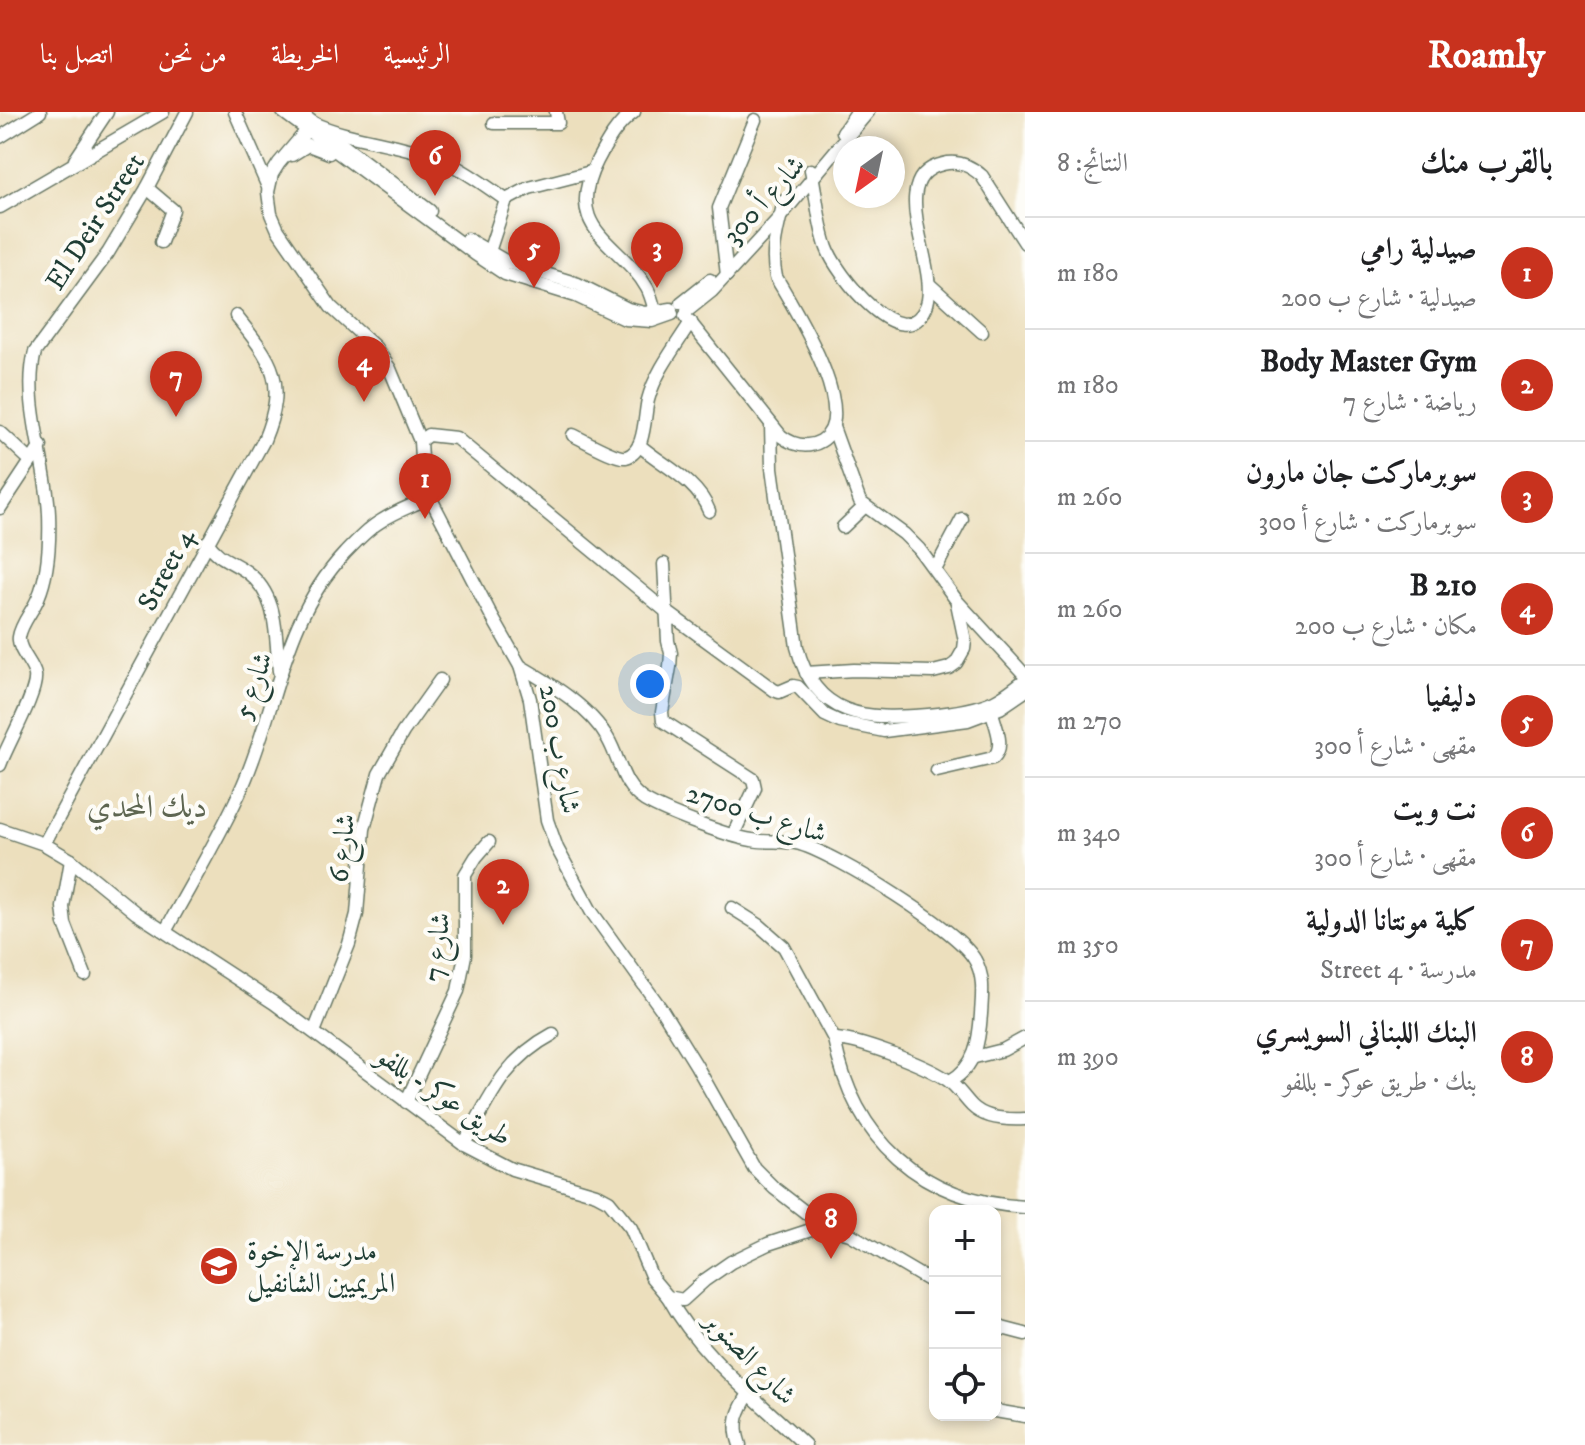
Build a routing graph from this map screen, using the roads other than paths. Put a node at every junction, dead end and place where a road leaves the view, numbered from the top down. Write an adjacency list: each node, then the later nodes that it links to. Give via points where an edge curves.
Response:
1 (40, 112): 15 (street)
2 (107, 112): 17 (street)
3 (163, 112): 17 (street)
4 (187, 112): 22 (street, El Deir Street)
5 (235, 112): 21 (street, شارع ب 200)
6 (283, 112): 14 (street)
7 (299, 112): 14 (street)
8 (556, 112): 13 (street, via 557,123)
9 (634, 112): 19 (street, via 619,124)
10 (857, 112): 20 (street, شارع أ 300)
11 (868, 112): 20 (street, شارع أ 300)
12 (755, 120): 30 (street, via 719,208)
13 (494, 123)
14 (310, 126): 16 (street); 18 (street); 23 (street, via 440,159); 29 (street)
15 (0, 137)
16 (349, 161): 18 (street, via 308,145); 29 (street)
17 (73, 163): 25 (street)
18 (274, 170): 21 (street)
19 (591, 172): 23 (street, via 529,188); 33 (street, via 588,212 596,231 647,287)
20 (812, 174): 24 (street, شارع أ 300); 26 (street, شارع أ 300); 31 (street, via 826,246 847,283 894,322 917,318 927,304)
21 (268, 187): 41 (street, شارع ب 200, via 278,230 337,314 385,359)
22 (147, 188): 27 (street, via 173,210); 43 (street, El Deir Street, via 95,272 35,352 33,403)
23 (506, 200): 29 (street)
24 (784, 201): 26 (street); 30 (street, شارع أ 300)
25 (0, 207)
26 (780, 217): 30 (street, شارع أ 300); 38 (street, via 772,252 776,277 820,362 836,406)
27 (161, 242)
28 (1025, 243): 31 (street, via 975,169 957,162 938,165 922,177 914,194)
29 (487, 257): 32 (street, via 550,282 578,284)
30 (726, 270): 34 (street, شارع أ 300)
31 (929, 284): 36 (street)
32 (616, 309): 33 (street); 34 (street, via 625,319 643,322)
33 (655, 311): 34 (street)
34 (681, 313): 37 (street); 42 (street, شارع أ 300, via 648,399)
35 (236, 316): 51 (street, Street 4, via 271,367 276,383 274,416)
36 (982, 332)
37 (771, 424): 38 (street, via 788,441 807,446 818,443); 59 (street, via 793,619)
38 (833, 427): 46 (street)
39 (0, 432): 44 (street)
40 (573, 435): 42 (street, via 621,457)
41 (420, 441): 45 (street, شارع ب 200, via 422,476); 57 (street, via 439,434 456,438)
42 (639, 445): 48 (street, via 695,487)
43 (41, 446): 44 (street); 66 (street, El Deir Street, via 50,543 39,596 19,637 35,674 35,690)
44 (31, 461): 47 (street)
45 (430, 497): 58 (street, شارع ب 200); 60 (street, شارع 5, via 382,519 330,568 302,615)
46 (864, 507): 50 (street); 55 (street, via 904,534)
47 (0, 508)
48 (709, 511)
49 (962, 519): 55 (street)
50 (843, 527)
51 (207, 542): 52 (street); 53 (street, Street 4)
52 (217, 556): 53 (street); 60 (street, via 245,570 270,598)
53 (199, 557): 71 (street, Street 4)
54 (664, 564): 57 (street)
55 (935, 570): 56 (street)
56 (957, 601): 59 (street, via 965,641 961,657 949,668); 61 (street)
57 (667, 612): 65 (street, via 774,690 798,687 812,704 840,722 905,730); 69 (street, via 671,653 663,721 756,783)
58 (520, 666): 69 (street, شارع ب 2700, via 590,717 608,739 637,795); 86 (street, شارع ب 200, via 530,699 547,820 578,889 662,1010 760,1176)
59 (806, 673): 65 (street, via 834,703 867,717)
60 (279, 674): 74 (street, شارع 5, via 243,784)
61 (1025, 677): 65 (street)
62 (440, 680): 76 (street, شارع 6, via 379,774 364,829 357,914)
63 (1025, 691): 64 (street)
64 (992, 712): 65 (street); 67 (street, via 998,753)
65 (966, 715)
66 (0, 765)
67 (937, 771)
68 (0, 829): 71 (street, طريق عوكر - بللفو)
69 (733, 835): 80 (street, شارع ب 2700, via 812,849 875,881 960,942 982,978)
70 (489, 842): 82 (street, شارع 7, via 465,875 465,955 458,991)
71 (44, 844): 72 (street, طريق عوكر - بللفو)
72 (71, 860): 74 (street, طريق عوكر - بللفو, via 136,913); 75 (street, via 65,924)
73 (732, 908): 79 (street, via 784,947)
74 (166, 930): 76 (street, طريق عوكر - بللفو)
75 (85, 975)
76 (314, 1032): 82 (street, طريق عوكر - بللفو)
77 (553, 1034): 84 (street, via 530,1046 506,1071)
78 (1025, 1038): 80 (street)
79 (834, 1039): 81 (street, via 870,1047); 85 (street, via 846,1085 865,1122 888,1149 929,1181 959,1196)
80 (975, 1057): 81 (street)
81 (950, 1081): 83 (street, via 983,1114)
82 (406, 1102): 84 (street, طريق عوكر - بللفو)
83 (1025, 1119)
84 (464, 1144): 88 (street, طريق عوكر - بللفو, via 512,1169 609,1201 631,1228 652,1278)
85 (1025, 1207)
86 (823, 1226): 87 (street, via 850,1234); 88 (street, via 731,1262 683,1300)
87 (929, 1280)
88 (668, 1297): 91 (street, شارع الصنوبر, via 682,1322)
89 (1001, 1327): 90 (street)
90 (1025, 1334)
91 (750, 1392): 94 (street, via 736,1420); 95 (street, شارع الصنوبر)
92 (1001, 1412): 93 (street)
93 (1025, 1416)
94 (740, 1445)
95 (805, 1445)

